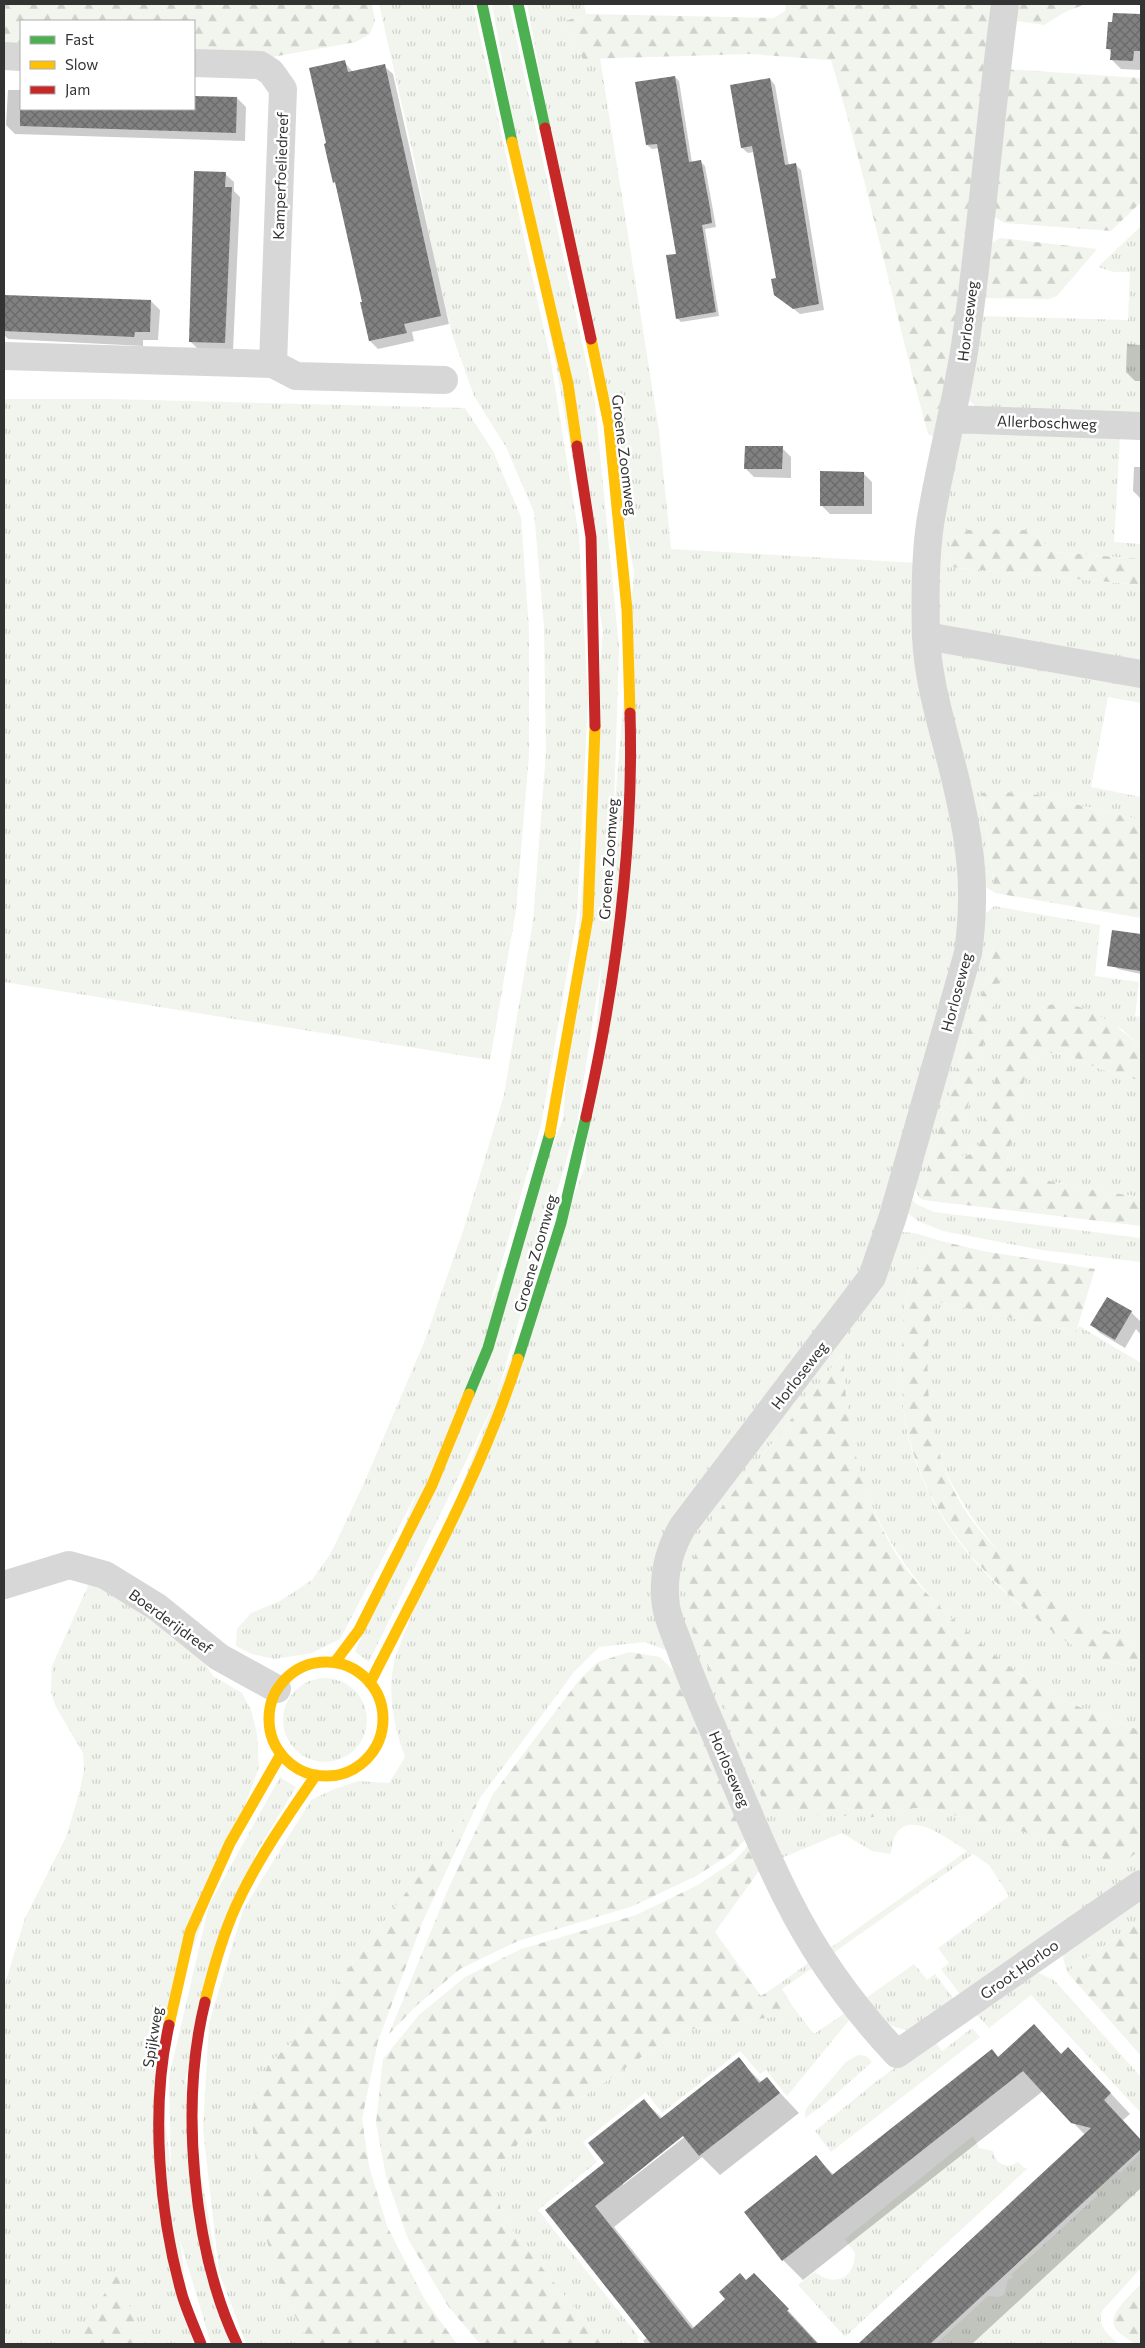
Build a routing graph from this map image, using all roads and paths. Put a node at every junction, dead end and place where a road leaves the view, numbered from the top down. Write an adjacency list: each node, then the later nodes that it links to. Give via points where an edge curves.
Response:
1 (482, 4): 15 (main road, Groene Zoomweg, via 568,384 591,537 596,701 588,917 552,1125 488,1348 432,1485 359,1630)
2 (518, 4): 16 (main road, Groene Zoomweg, via 609,426 627,610 630,718 627,827 618,938 600,1054 561,1223 510,1388 455,1515)
3 (1005, 4): 10 (street, Horloseweg, via 966,338)
4 (4, 56): 5 (street)
5 (20, 57)
6 (195, 63): 8 (street, Kamperfoeliedreef, via 260,65 271,72 283,89)
7 (4, 356): 8 (street)
8 (273, 364): 9 (street, via 296,376)
9 (444, 380)
10 (952, 419): 11 (street, Allerboschweg); 12 (street, Horloseweg, via 930,526)
11 (1141, 426)
12 (926, 636): 13 (street); 21 (street, Horloseweg, via 938,710 970,849 974,893 968,953 893,1216 872,1277 683,1526 674,1540 665,1575 666,1607 688,1671 787,1898 839,1982)
13 (1141, 674)
14 (4, 1585): 17 (street, Boerderijdreef, via 69,1565 105,1575 157,1607 219,1657)
15 (335, 1662): 16 (main road, via 355,1669); 17 (main road, via 312,1663 292,1673)
16 (370, 1683): 19 (main road, via 379,1698 383,1715 382,1732 375,1748 364,1762 350,1771 333,1776)
17 (277, 1689): 18 (main road, via 269,1711 270,1733)
18 (281, 1754): 19 (main road, via 296,1768); 22 (main road, Spijkweg, via 230,1843 190,1932 162,2054 158,2112 161,2178 183,2298)
19 (316, 1775): 23 (main road, via 251,1877 228,1924 208,1991 198,2040 191,2117 195,2185 205,2248)
20 (1141, 1884): 21 (street, Groot Horloo)
21 (897, 2054)
22 (201, 2344)
23 (237, 2344)

